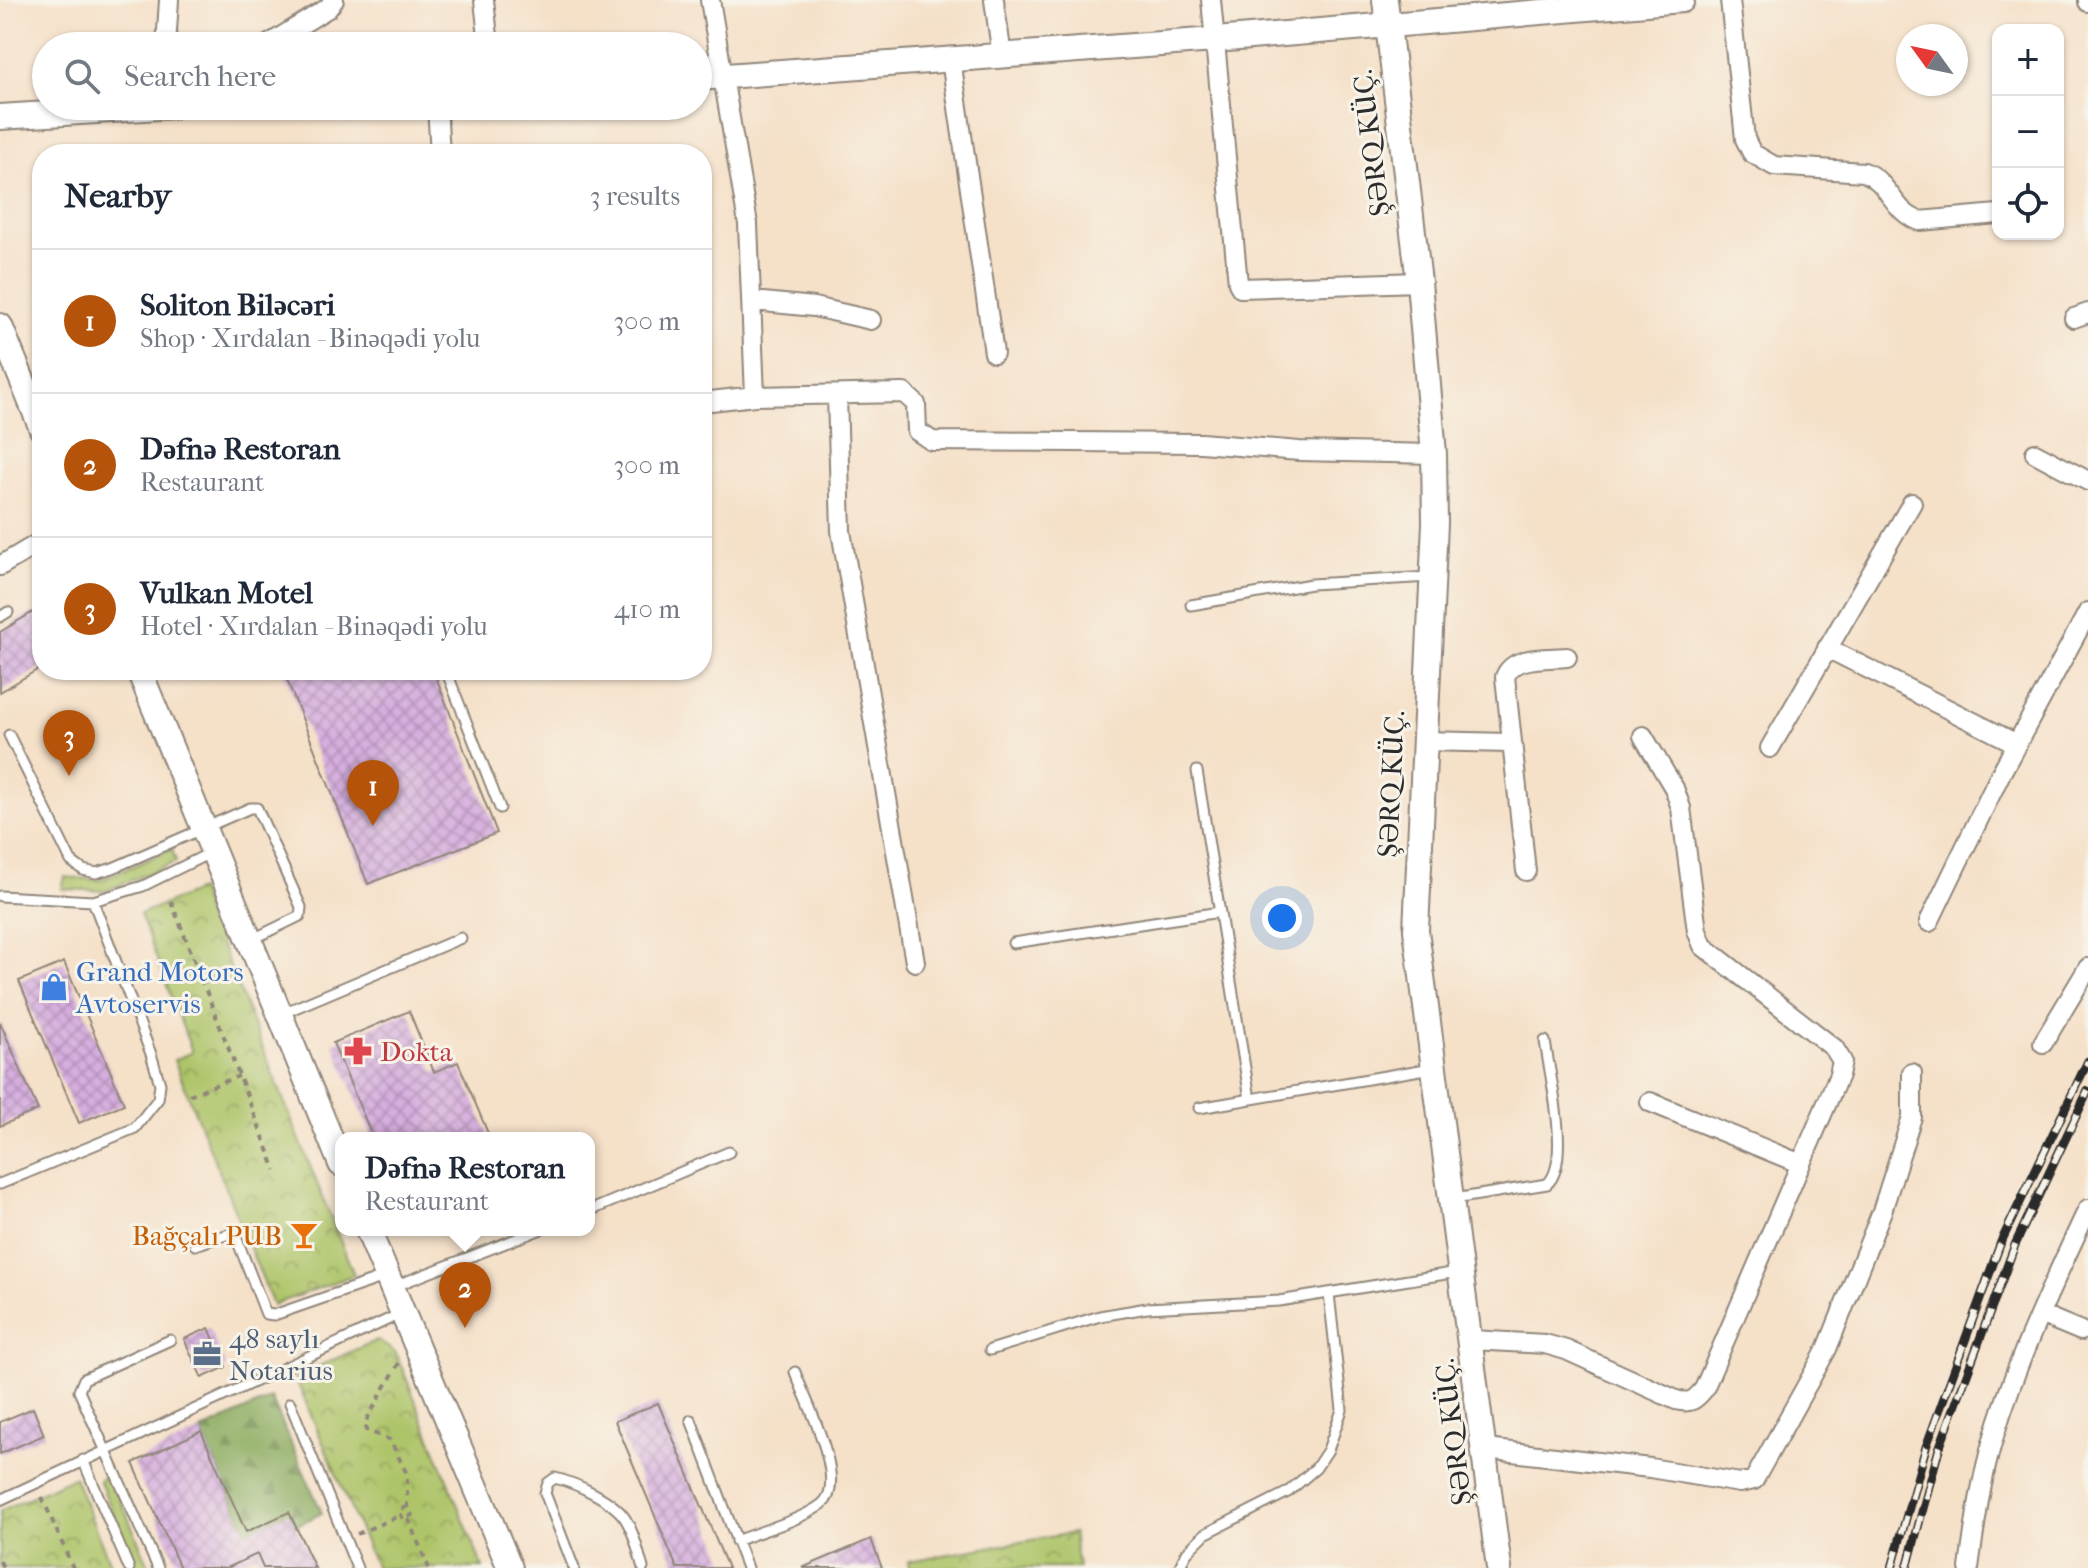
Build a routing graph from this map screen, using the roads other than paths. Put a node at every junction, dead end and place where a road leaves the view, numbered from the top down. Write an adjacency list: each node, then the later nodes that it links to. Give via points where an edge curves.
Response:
1 (169, 0): 11 (street)
2 (334, 0): 12 (street)
3 (484, 0): 13 (street)
4 (710, 0): 17 (street)
5 (994, 0): 15 (street)
6 (1211, 0): 14 (street)
7 (1682, 0): 9 (main road)
8 (1730, 0): 23 (street, via 1745,139 1761,160 1774,166 1864,172 1877,177 1909,217 1920,221)
9 (1598, 3): 10 (main road)
10 (1386, 12): 14 (main road); 24 (main road, ŞƏRQ KÜÇ.)
11 (167, 32)
12 (289, 32)
13 (487, 32)
14 (1215, 40): 15 (main road); 24 (street, via 1241,288)
15 (1002, 56): 16 (main road)
16 (951, 60): 17 (main road); 28 (street)
17 (724, 76): 18 (main road); 25 (street, via 748,224)
18 (712, 77)
19 (32, 115): 20 (main road)
20 (0, 117)
21 (438, 120): 22 (street)
22 (439, 144)
23 (1992, 215)
24 (1419, 282): 34 (main road, ŞƏRQ KÜÇ.)
25 (753, 301): 26 (street); 30 (street)
26 (871, 320)
27 (0, 326): 32 (main road)
28 (994, 353)
29 (837, 395): 30 (street); 34 (street, via 904,393 916,404 917,431 932,441 1187,442); 64 (street, via 841,531)
30 (755, 396): 31 (street)
31 (712, 401)
32 (32, 404)
33 (2035, 453): 35 (street)
34 (1434, 454): 39 (main road, ŞƏRQ KÜÇ.)
35 (2088, 481)
36 (1912, 503): 42 (street)
37 (32, 547): 38 (street)
38 (0, 566)
39 (1433, 577): 40 (lane, via 1311,584); 48 (main road, ŞƏRQ KÜÇ.)
40 (1191, 605)
41 (2088, 612): 50 (street)
42 (1827, 648): 50 (street); 51 (street)
43 (1567, 657): 49 (street, via 1508,667)
44 (143, 680): 54 (main road)
45 (450, 680): 53 (lane)
46 (9, 735): 54 (lane, via 71,861 83,870 113,868)
47 (1643, 736): 76 (street, via 1681,808 1703,946 1834,1048 1842,1061)
48 (1423, 741): 49 (street); 69 (main road, ŞƏRQ KÜÇ., via 1416,930)
49 (1510, 743): 56 (street)
50 (2017, 744): 60 (street)
51 (1770, 748)
52 (1197, 771): 59 (lane)
53 (500, 808)
54 (202, 827): 55 (main road); 62 (lane, via 257,808 301,907 293,921)
55 (212, 852): 58 (lane, via 143,886); 62 (main road)
56 (1526, 871)
57 (0, 896): 58 (lane)
58 (93, 901): 77 (lane, via 151,1054 160,1084 158,1099 135,1128)
59 (1220, 912): 63 (lane); 71 (lane)
60 (1929, 922)
61 (461, 938): 66 (lane)
62 (249, 941): 66 (main road)
63 (1013, 943)
64 (915, 962)
65 (2088, 968): 68 (street)
66 (280, 1015): 74 (main road)
67 (1545, 1041): 78 (lane, via 1560,1154 1555,1177 1547,1184)
68 (2043, 1043)
69 (1432, 1068): 71 (lane); 78 (main road, ŞƏRQ KÜÇ.)
70 (1912, 1073): 97 (street, via 1912,1117 1882,1211 1827,1349 1754,1480 1740,1483)
71 (1250, 1099): 73 (lane)
72 (1650, 1102): 76 (street)
73 (1199, 1108)
74 (335, 1149)
75 (729, 1152): 79 (lane)
76 (1801, 1164): 91 (street, via 1695,1400 1676,1400 1555,1347)
77 (0, 1184)
78 (1451, 1200): 84 (main road, ŞƏRQ KÜÇ.)
79 (595, 1208)
80 (2088, 1209): 88 (street)
81 (370, 1236): 85 (main road)
82 (521, 1236): 85 (lane)
83 (195, 1245): 85 (lane, via 229,1234 236,1237 266,1314)
84 (1461, 1272): 86 (lane); 91 (main road, ŞƏRQ KÜÇ.)
85 (389, 1281): 87 (main road)
86 (1329, 1294): 92 (lane, via 1100,1316); 108 (lane, via 1342,1410 1328,1450 1288,1492 1205,1534)
87 (402, 1313): 96 (lane); 104 (main road)
88 (2040, 1314): 89 (street); 110 (street, via 1994,1437)
89 (2081, 1331)
90 (170, 1340): 96 (lane, via 80,1383)
91 (1472, 1340): 97 (main road, ŞƏRQ KÜÇ.)
92 (990, 1350)
93 (795, 1372): 100 (lane, via 832,1472 831,1491 821,1505)
94 (290, 1403): 103 (lane)
95 (691, 1420): 100 (lane)
96 (107, 1448): 98 (lane); 102 (lane)
97 (1486, 1449): 109 (main road, ŞƏRQ KÜÇ.)
98 (83, 1460): 99 (lane); 101 (lane)
99 (0, 1500)
100 (736, 1541): 107 (lane)
101 (129, 1568)
102 (158, 1568)
103 (357, 1568)
104 (510, 1568)
105 (574, 1568): 106 (lane, via 545,1493 555,1478 620,1510)
106 (643, 1568)
107 (747, 1568)
108 (1179, 1568)
109 (1499, 1568)
110 (1969, 1568)

